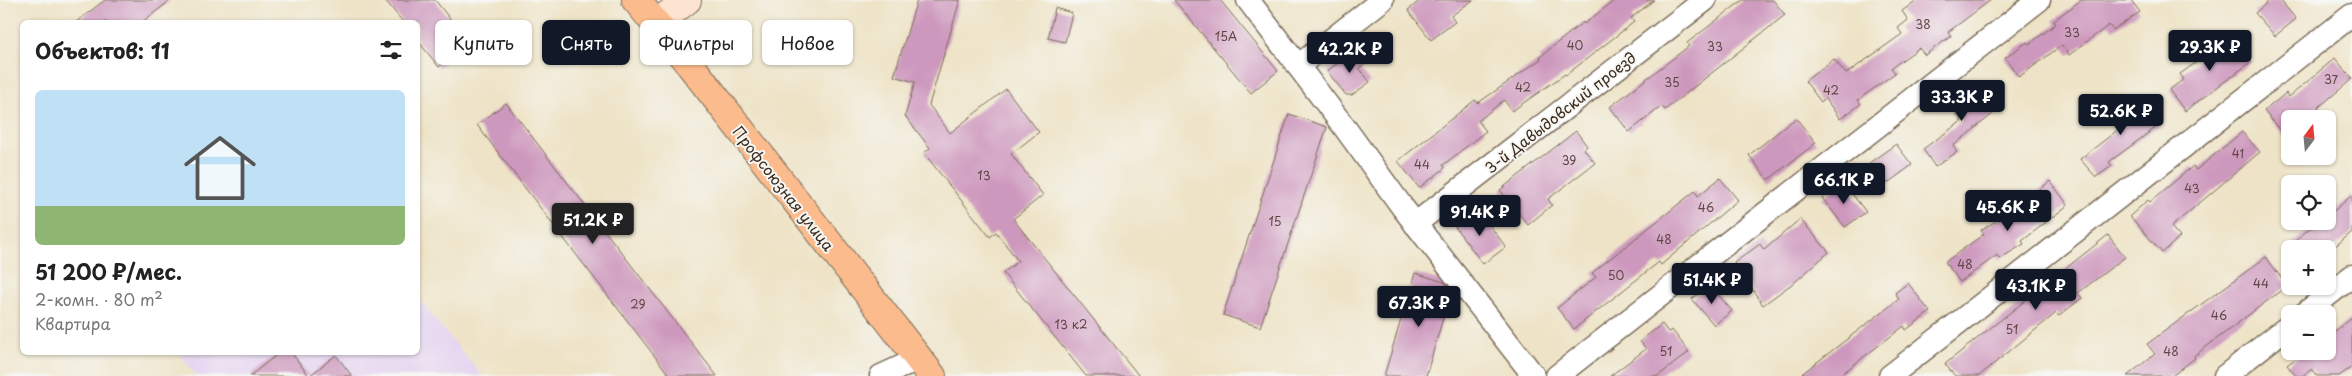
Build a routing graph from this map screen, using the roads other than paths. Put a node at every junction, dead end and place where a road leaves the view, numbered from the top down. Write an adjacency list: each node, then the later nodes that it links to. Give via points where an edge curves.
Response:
1 (636, 0): 8 (highway, Профсоюзная улица)
2 (687, 0): 9 (street)
3 (1248, 0): 11 (street)
4 (1382, 0): 11 (street)
5 (1705, 0): 12 (street, 3-й Давыдовский проезд)
6 (2039, 0): 19 (street)
7 (2352, 16): 20 (street)
8 (653, 20)
9 (661, 20)
10 (688, 65): 16 (highway, Профсоюзная улица)
11 (1298, 66): 12 (street)
12 (1415, 224): 18 (street)
13 (2352, 276): 14 (street)
14 (2315, 305)
15 (2281, 332): 21 (street)
16 (925, 367): 17 (street)
17 (881, 376)
18 (1534, 376)
19 (1557, 376)
20 (1890, 376)
21 (2226, 376)

